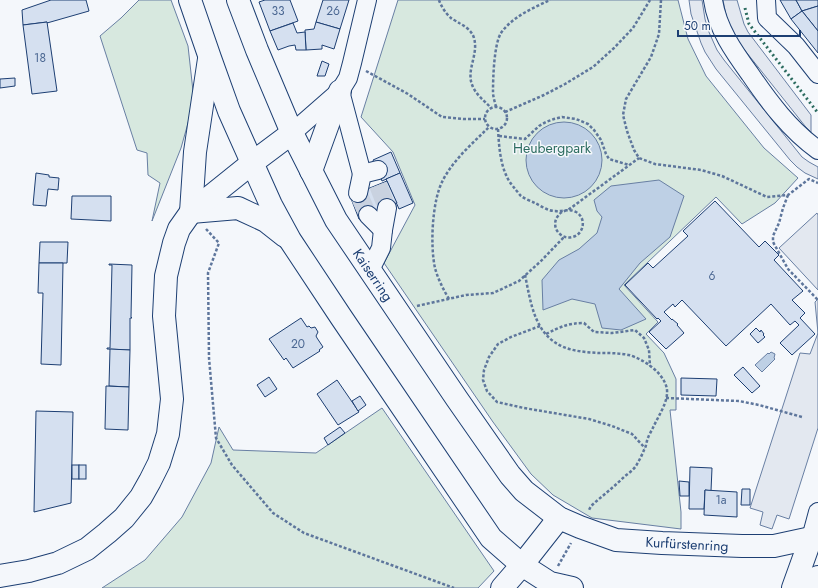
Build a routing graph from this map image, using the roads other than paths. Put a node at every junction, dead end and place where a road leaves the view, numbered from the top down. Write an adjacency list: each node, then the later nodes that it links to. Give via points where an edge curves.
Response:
1 (190, 0): 6 (main road)
2 (238, 0): 9 (main road, Kaiserring)
3 (367, 0): 8 (street, via 348,78)
4 (713, 0): 10 (street, via 720,24 733,50 787,123)
5 (766, 0): 7 (street, via 767,18 796,46)
6 (210, 58): 11 (main road, via 229,111); 15 (main road, via 195,152)
7 (818, 74)
8 (340, 90): 9 (street); 12 (main road); 13 (street)
9 (292, 133): 11 (main road); 12 (main road, Kaiserring)
10 (818, 150)
11 (252, 163): 15 (main road); 16 (main road)
12 (311, 171): 17 (main road, Kaiserring, via 336,220)
13 (369, 182)
14 (377, 211): 17 (street, via 383,230 381,248)
15 (191, 212): 16 (main road, via 238,208 266,221); 22 (main road, via 176,236 166,276 164,316 172,399 168,434 150,481 124,518 86,549 58,563 29,572)
16 (290, 240): 21 (main road, via 491,538)
17 (370, 270): 19 (main road, Kaiserring, via 510,475 524,491)
18 (818, 512): 20 (street)
19 (559, 518): 20 (main road, Kurfürstenring, via 616,540 774,546); 21 (main road)
20 (814, 536): 26 (main road)
21 (522, 565): 24 (main road); 25 (main road, via 550,582)
22 (0, 576)
23 (818, 577): 26 (main road)
24 (502, 588)
25 (572, 588)
26 (794, 588)

